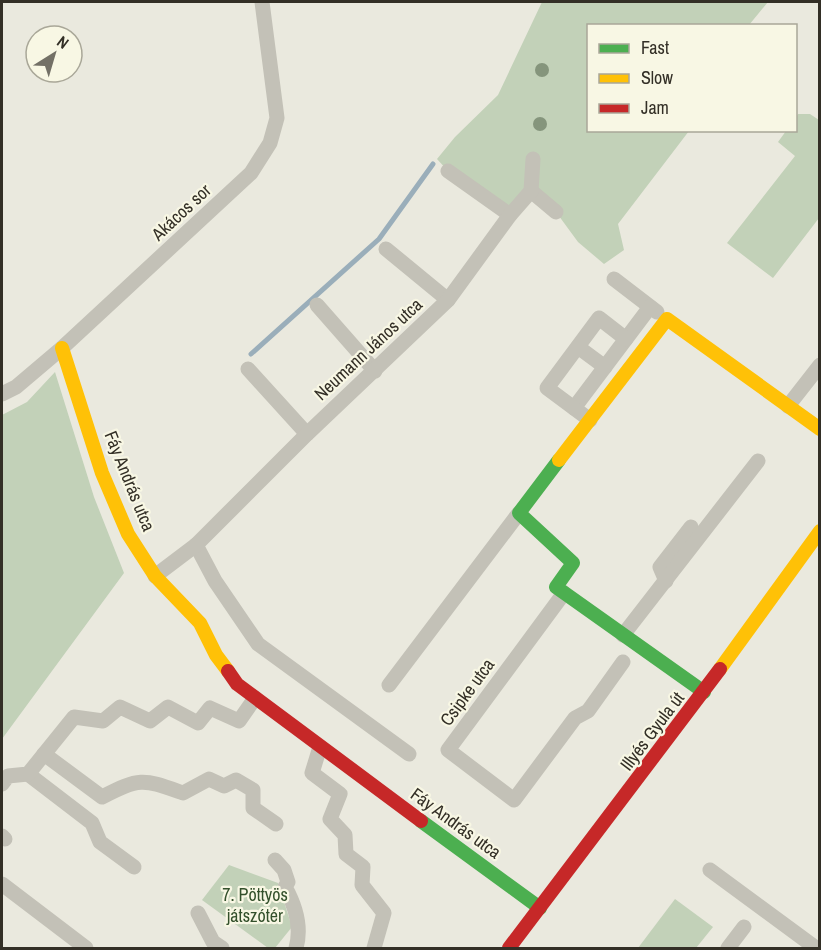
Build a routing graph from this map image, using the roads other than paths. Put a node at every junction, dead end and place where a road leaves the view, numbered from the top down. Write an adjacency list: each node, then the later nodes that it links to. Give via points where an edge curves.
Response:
1 (262, 2): 15 (street, Akácos sor, via 277,118 270,143 251,173)
2 (532, 159): 4 (street)
3 (448, 171): 6 (street)
4 (531, 191): 5 (street); 6 (street, Neumann János utca)
5 (556, 212)
6 (510, 215): 9 (street, Neumann János utca)
7 (386, 249): 9 (street)
8 (614, 279): 11 (street)
9 (448, 300): 19 (street, Neumann János utca)
10 (316, 305): 19 (street)
11 (651, 307): 12 (street); 13 (street)
12 (666, 319): 21 (street); 23 (street)
13 (627, 339): 14 (street, via 599,318); 17 (street)
14 (578, 347): 17 (street); 22 (street, via 547,388)
15 (62, 348): 20 (street, Akácos sor); 31 (street, Fáy András utca, via 102,473 128,534)
16 (819, 364): 21 (street)
17 (605, 367): 22 (street)
18 (248, 369): 25 (street)
19 (375, 371): 25 (street, Neumann János utca)
20 (2, 394)
21 (788, 406): 24 (street)
22 (574, 408): 23 (street)
23 (590, 420): 27 (street)
24 (819, 429)
25 (306, 434): 30 (street, Neumann János utca)
26 (759, 461): 32 (street)
27 (519, 513): 33 (street, Csipke utca, via 573,563 556,587); 36 (street)
28 (690, 527): 32 (street, via 660,567)
29 (819, 531): 37 (street, Illyés Gyula út)
30 (196, 545): 31 (street, Neumann János utca); 41 (street, via 214,580 258,644)
31 (155, 576): 38 (street, Fáy András utca, via 200,623 237,684)
32 (666, 581): 34 (street)
33 (564, 593): 34 (street); 35 (street, Csipke utca, via 448,750 514,800)
34 (623, 635): 37 (street)
35 (623, 662)
36 (389, 685)
37 (704, 692): 49 (street, Illyés Gyula út)
38 (255, 698): 39 (street, Fáy András utca); 40 (street, via 239,721 210,708 198,723 168,706 150,721 120,707 103,721 74,717)
39 (320, 747): 49 (street, Fáy András utca); 55 (street, via 312,773 340,794 330,819 345,835 346,854 363,867 362,885 384,913)
40 (44, 754): 42 (street); 44 (street, via 102,798 126,785 148,781 183,793 209,779 224,786 236,780 254,790 253,808)
41 (409, 754)
42 (28, 774): 43 (street, via 8,776); 46 (street, via 92,823 100,842)
43 (2, 784)
44 (276, 824)
45 (275, 860): 54 (street, via 284,870 288,882 285,887 293,902 300,936)
46 (134, 867)
47 (710, 870): 58 (street)
48 (2, 884): 52 (street)
49 (540, 908): 56 (street, Illyés Gyula út)
50 (198, 913): 53 (street, via 213,942)
51 (744, 927): 57 (street)
52 (86, 948)
53 (222, 948)
54 (296, 948)
55 (374, 948)
56 (508, 948)
57 (728, 948)
58 (816, 948)

